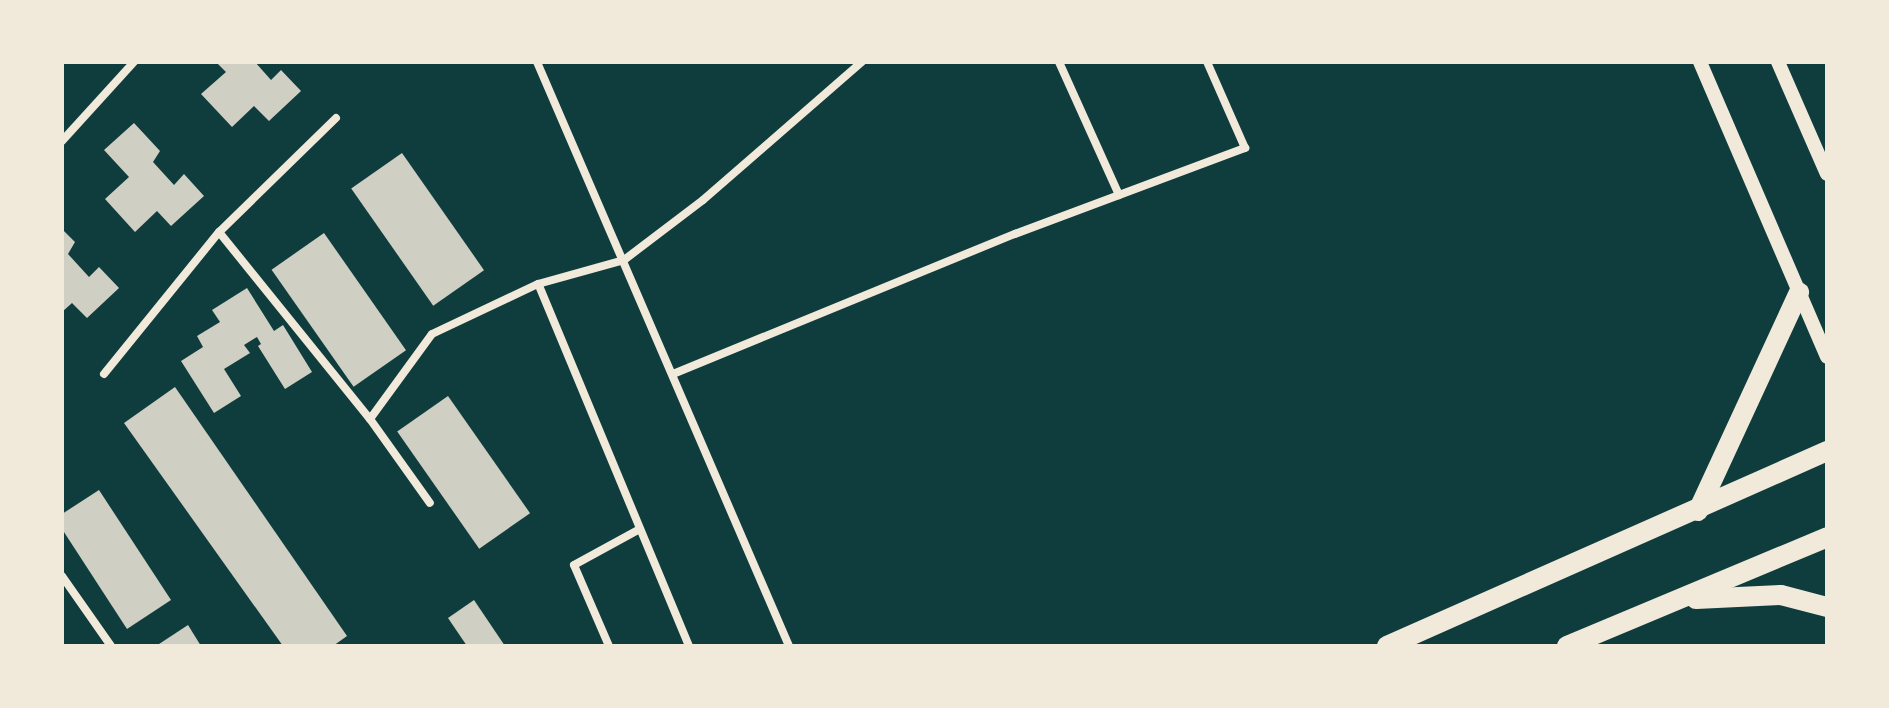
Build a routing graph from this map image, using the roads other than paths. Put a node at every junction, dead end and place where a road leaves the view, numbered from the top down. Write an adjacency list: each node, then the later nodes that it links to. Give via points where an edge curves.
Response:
1 (134, 62): 9 (street)
2 (537, 62): 13 (street)
3 (862, 62): 13 (street, via 703,200)
4 (1059, 62): 11 (street)
5 (1207, 62): 11 (street, via 1245,148)
6 (1700, 62): 15 (street)
7 (1778, 62): 10 (street)
8 (336, 118): 12 (street)
9 (62, 141)
10 (1827, 174)
11 (1119, 195): 18 (street)
12 (219, 232): 17 (street); 19 (street)
13 (624, 260): 14 (street); 18 (street)
14 (538, 284): 19 (street, via 432,334); 23 (street)
15 (1799, 292): 16 (street); 22 (main road)
16 (1827, 357)
17 (104, 374)
18 (673, 374): 31 (street)
19 (370, 419): 21 (street)
20 (1827, 451): 22 (main road)
21 (430, 503)
22 (1698, 511): 32 (main road)
23 (640, 529): 29 (street, via 574,565); 30 (street)
24 (1827, 537): 26 (main road)
25 (62, 576): 28 (street)
26 (1680, 600): 27 (main road, via 1781,595); 33 (main road)
27 (1827, 607)
28 (111, 646)
29 (609, 646)
30 (689, 646)
31 (789, 646)
32 (1387, 646)
33 (1567, 646)

